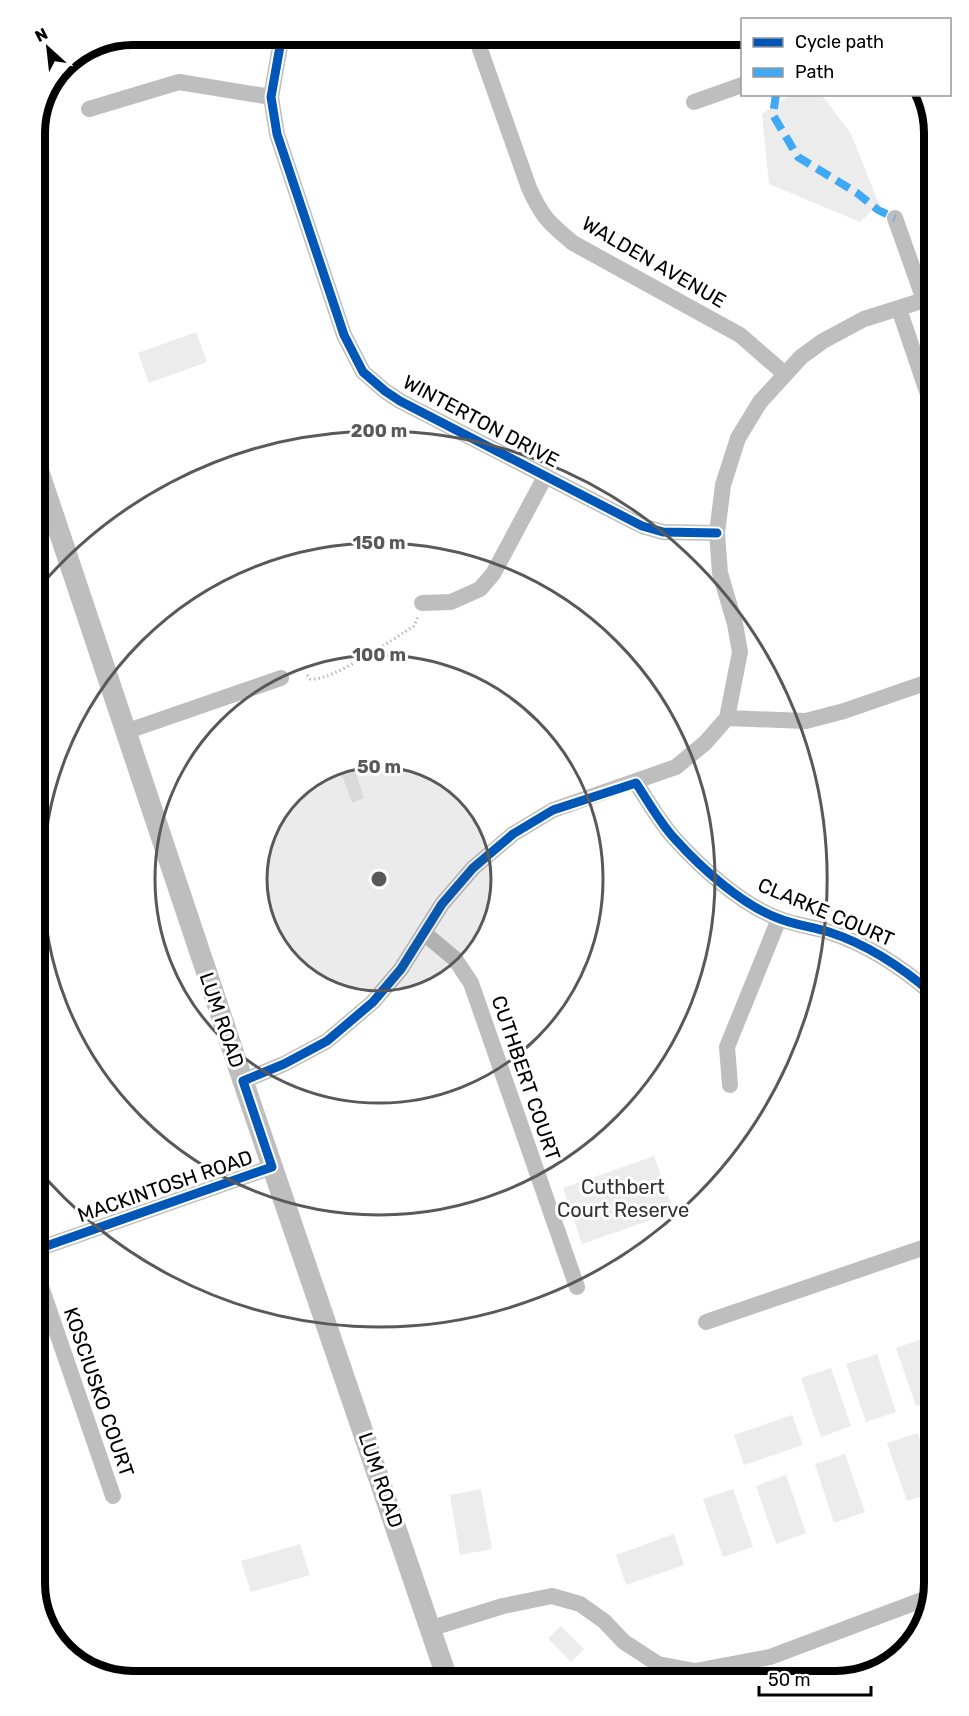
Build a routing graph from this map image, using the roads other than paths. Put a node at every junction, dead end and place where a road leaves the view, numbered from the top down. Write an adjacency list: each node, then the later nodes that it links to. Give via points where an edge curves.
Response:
1 (280, 45): 4 (street, WINTERTON DRIVE)
2 (479, 45): 11 (street, WALDEN AVENUE, via 529,188 540,212 553,226 573,243 740,335)
3 (741, 85): 5 (street)
4 (271, 97): 6 (street, via 179,82); 13 (street, WINTERTON DRIVE, via 277,134 336,313 363,372 399,401)
5 (694, 102)
6 (89, 109)
7 (895, 218): 8 (street)
8 (924, 286)
9 (924, 300): 10 (street)
10 (899, 309): 11 (street, via 864,319 823,341); 12 (street)
11 (785, 374): 15 (street, via 760,402 738,438 723,485)
12 (924, 383)
13 (546, 476): 15 (street, WINTERTON DRIVE, via 642,526 663,532); 16 (street, via 493,574 480,589 451,602)
14 (45, 490): 20 (street, LUM ROAD)
15 (717, 533): 19 (street, via 720,573 740,652)
16 (422, 603)
17 (281, 678): 20 (street)
18 (924, 683): 19 (street, via 806,721)
19 (727, 718): 21 (street, via 676,767)
20 (125, 732): 25 (street, LUM ROAD)
21 (636, 783): 22 (street, CLARKE COURT, via 673,838 712,876); 23 (street, via 553,810 513,834 473,868 442,904)
22 (779, 919): 24 (street, CLARKE COURT, via 830,932 876,952); 26 (street, via 727,1047)
23 (424, 933): 25 (street, via 373,1002 327,1041); 30 (street, CUTHBERT COURT, via 455,959 471,983)
24 (924, 986)
25 (243, 1081): 27 (street, LUM ROAD)
26 (730, 1085)
27 (273, 1167): 28 (street, MACKINTOSH ROAD); 35 (street, LUM ROAD)
28 (45, 1245)
29 (924, 1247): 32 (street)
30 (577, 1287)
31 (45, 1301): 33 (street, KOSCIUSKO COURT)
32 (706, 1322)
33 (113, 1496)
34 (922, 1600): 37 (street, via 770,1657)
35 (432, 1628): 36 (street, LUM ROAD); 38 (street, via 552,1596 580,1604 624,1642 658,1664)
36 (445, 1671)
37 (695, 1671)
38 (695, 1671)

